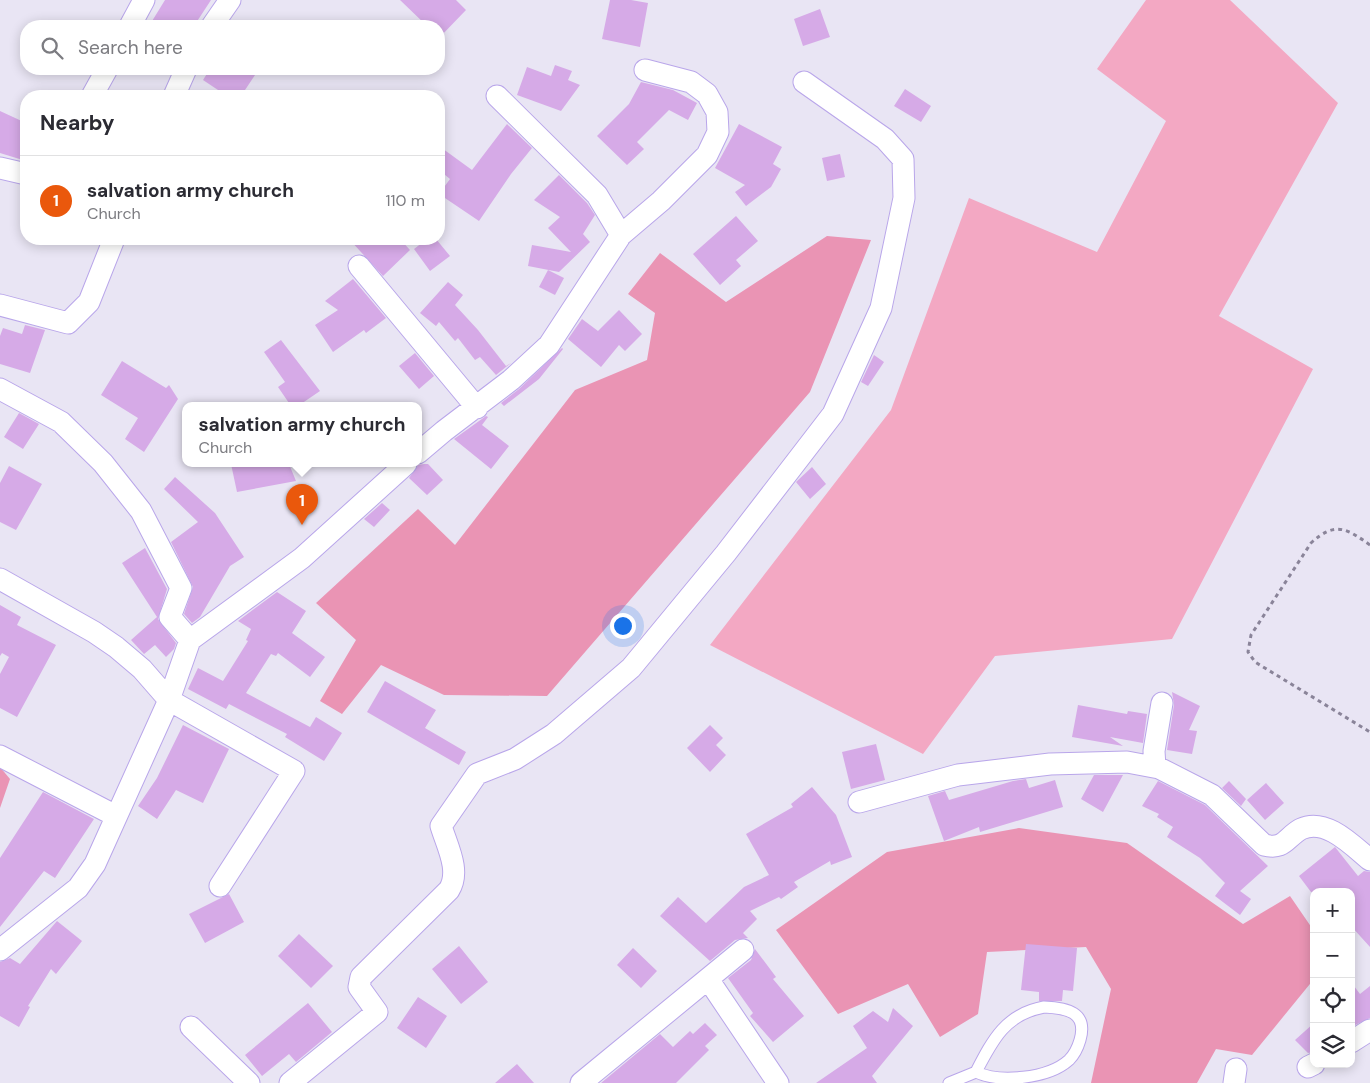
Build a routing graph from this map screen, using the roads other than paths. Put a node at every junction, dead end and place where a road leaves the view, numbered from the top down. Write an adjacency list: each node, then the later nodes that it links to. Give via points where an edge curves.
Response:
1 (144, 0): 3 (street)
2 (230, 0): 4 (street)
3 (133, 20)
4 (216, 20)
5 (645, 70): 14 (street, via 691,82 707,94 717,112 718,132 707,155)
6 (104, 75): 9 (street)
7 (183, 75): 10 (street)
8 (804, 82): 40 (street, via 885,139 903,159 904,198 881,308 833,414 726,553 631,668 554,734 514,759 477,774 441,826 455,873 449,890 362,977 359,987 377,1012)
9 (95, 90)
10 (177, 90)
11 (497, 96): 14 (street, via 597,195)
12 (0, 168): 13 (street)
13 (20, 173)
14 (621, 235): 19 (street, via 549,345)
15 (112, 245): 17 (street, via 89,302 68,323)
16 (358, 266): 19 (street)
17 (0, 305)
18 (0, 389): 23 (street, via 61,422 103,463 142,511 181,588 170,617)
19 (477, 408): 20 (street)
20 (422, 449)
21 (403, 467): 23 (street, via 302,558)
22 (0, 579): 24 (street, via 116,647 142,669)
23 (190, 640): 24 (street)
24 (169, 700): 29 (street); 31 (street, via 294,771)
25 (1162, 703): 27 (street, via 1154,751)
26 (0, 756): 29 (street)
27 (1155, 767): 28 (street, via 1127,762 1050,764 958,775); 30 (street, via 1212,795 1264,845 1275,848 1302,829 1320,827 1343,837)
28 (859, 802)
29 (116, 816): 32 (street, via 95,864 78,888)
30 (1370, 860)
31 (220, 886)
32 (0, 950)
33 (743, 950): 34 (street)
34 (708, 979): 41 (street); 42 (street)
35 (191, 1027): 39 (street)
36 (1370, 1030): 37 (street)
37 (1355, 1039)
38 (976, 1072): 38 (lane, via 985,1053 1014,1017 1044,1007 1073,1012 1080,1019 1083,1032 1079,1045 1069,1060 1051,1071 1009,1080 986,1079); 43 (lane)
39 (249, 1083)
40 (290, 1083)
41 (581, 1083)
42 (778, 1083)
43 (950, 1083)

